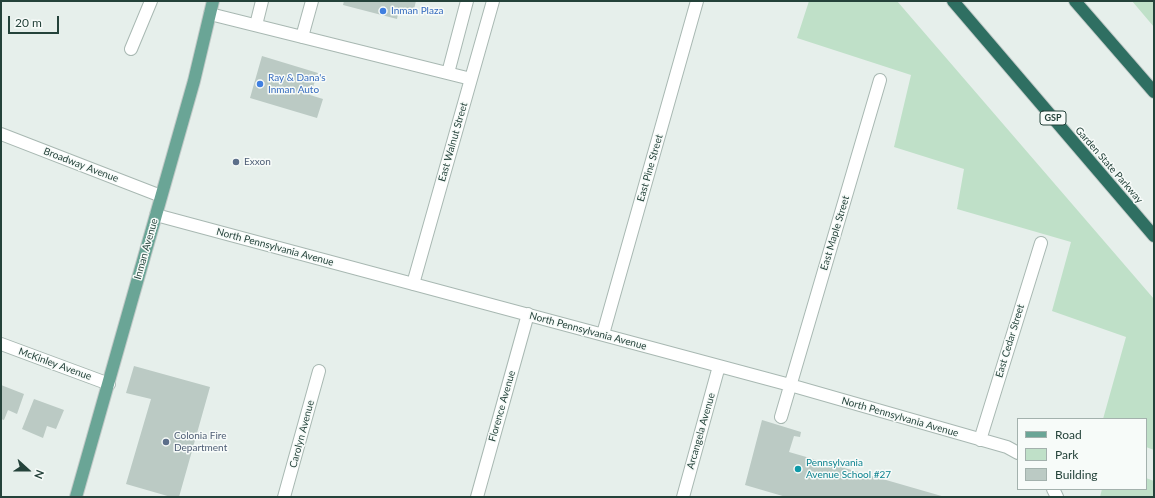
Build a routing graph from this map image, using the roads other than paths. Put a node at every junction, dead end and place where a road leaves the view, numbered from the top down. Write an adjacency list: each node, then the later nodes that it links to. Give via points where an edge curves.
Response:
1 (151, 1): 13 (street)
2 (213, 1): 10 (main road, Inman Avenue)
3 (262, 1): 11 (street)
4 (312, 1): 12 (street)
5 (467, 1): 14 (street)
6 (493, 1): 15 (street, East Walnut Street)
7 (697, 1): 25 (street, East Pine Street)
8 (953, 1): 21 (highway, Garden State Parkway / GSP)
9 (1075, 1): 17 (highway)
10 (210, 14): 11 (street); 19 (main road, Inman Avenue)
11 (256, 25): 12 (street)
12 (302, 37): 14 (street)
13 (131, 49)
14 (448, 73): 15 (street)
15 (471, 79): 23 (street, East Walnut Street)
16 (880, 80): 30 (street, East Maple Street)
17 (1154, 92)
18 (1, 134): 19 (street, Broadway Avenue)
19 (161, 196): 20 (main road, Inman Avenue)
20 (156, 215): 23 (street, North Pennsylvania Avenue); 29 (main road, Inman Avenue)
21 (1154, 236)
22 (1041, 243): 32 (street, East Cedar Street)
23 (414, 284): 24 (street, North Pennsylvania Avenue)
24 (528, 314): 25 (street, North Pennsylvania Avenue); 36 (street, Florence Avenue)
25 (603, 334): 27 (street, North Pennsylvania Avenue)
26 (1, 344): 29 (street, McKinley Avenue)
27 (720, 366): 30 (street, North Pennsylvania Avenue); 37 (street, Arcangela Avenue)
28 (319, 371): 35 (street, Carolyn Avenue)
29 (109, 384): 34 (main road, Inman Avenue)
30 (790, 385): 31 (street, East Maple Street); 32 (street, North Pennsylvania Avenue)
31 (781, 417)
32 (980, 440): 33 (street, North Pennsylvania Avenue)
33 (1017, 452)
34 (76, 497)
35 (284, 497)
36 (477, 497)
37 (683, 497)

